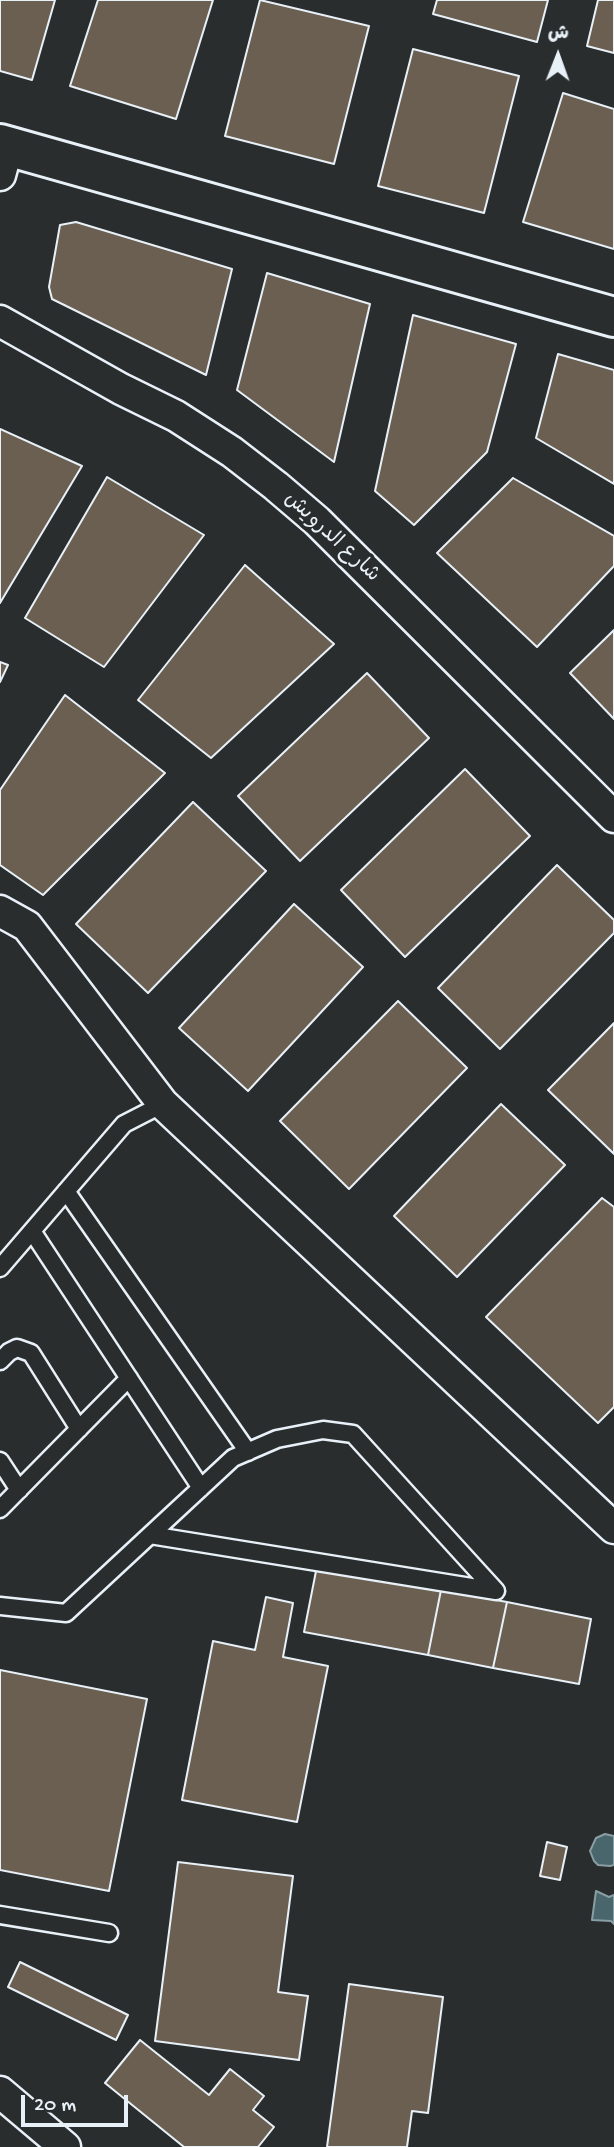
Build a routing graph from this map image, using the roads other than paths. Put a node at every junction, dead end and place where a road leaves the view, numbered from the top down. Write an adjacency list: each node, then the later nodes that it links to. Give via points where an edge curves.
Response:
1 (3, 155): 2 (street)
2 (614, 317)
3 (0, 321): 4 (street, شارع الدرويش, via 176,416 276,486)
4 (614, 817)
5 (0, 911): 6 (street, via 27,926)
6 (163, 1104): 7 (lane, via 124,1124); 18 (street)
7 (66, 1191): 8 (lane); 13 (lane)
8 (32, 1231): 9 (lane); 11 (lane)
9 (0, 1268)
10 (0, 1360): 12 (lane, via 17,1348 31,1353)
11 (129, 1378): 12 (lane); 15 (lane)
12 (79, 1429): 16 (lane)
13 (248, 1452): 15 (lane, via 233,1458); 19 (lane, via 277,1439 323,1430 353,1434 496,1591)
14 (0, 1461): 16 (lane)
15 (201, 1488): 19 (lane)
16 (19, 1490): 17 (lane)
17 (0, 1509)
18 (614, 1528)
19 (150, 1535): 20 (lane, via 66,1614)
20 (0, 1606)
21 (0, 1915): 22 (lane)
22 (109, 1933)
23 (0, 2092): 24 (street)
24 (65, 2147)

